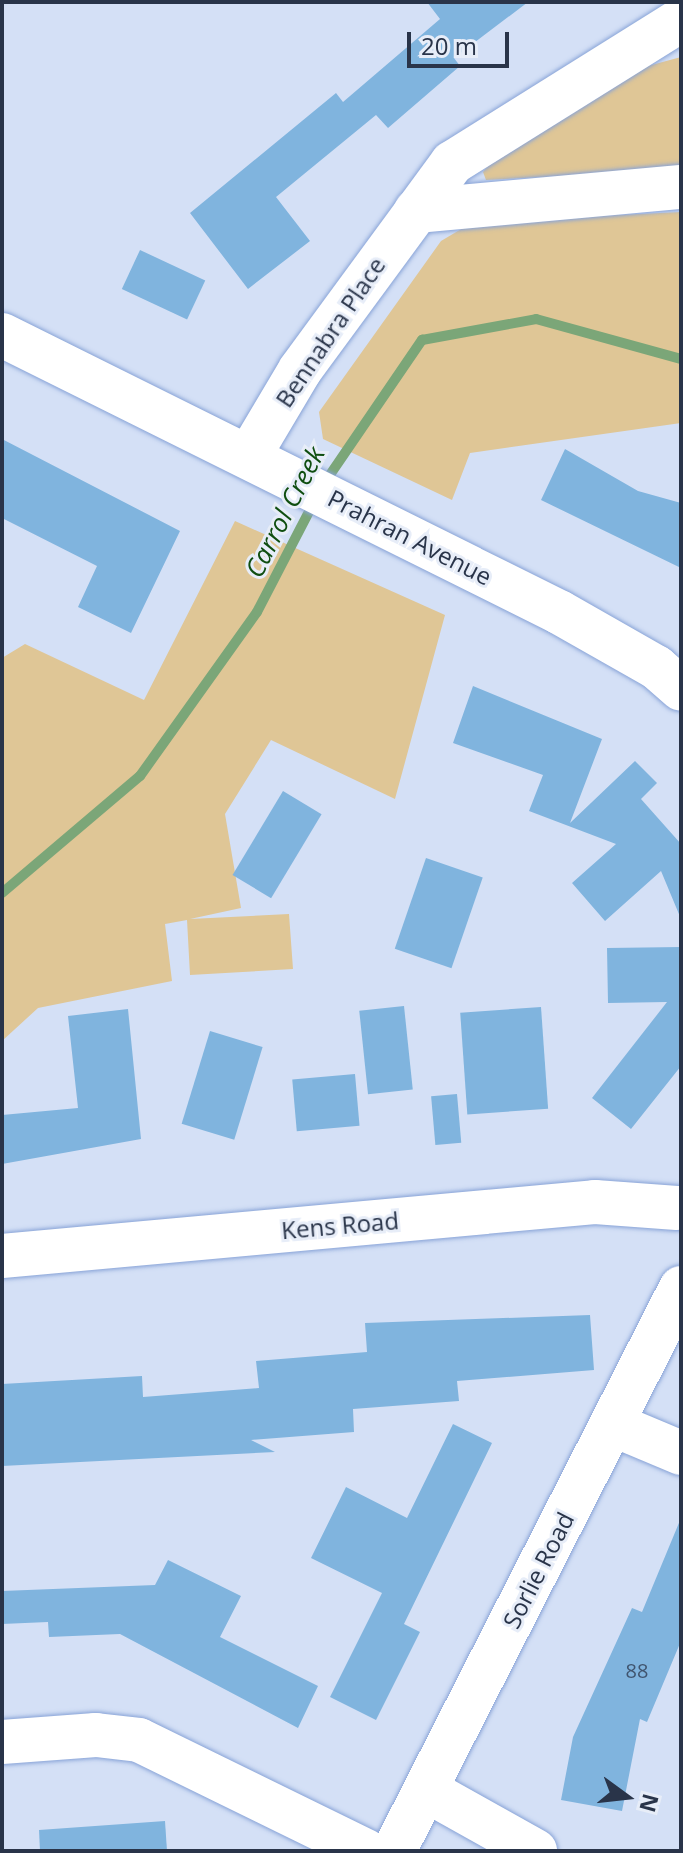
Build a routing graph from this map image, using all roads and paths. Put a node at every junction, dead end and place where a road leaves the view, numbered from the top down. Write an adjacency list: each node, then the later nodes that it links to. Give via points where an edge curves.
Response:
1 (681, 20): 3 (street, Bennabra Place, via 452,163)
2 (681, 187): 3 (street)
3 (416, 211): 5 (street, Bennabra Place, via 300,370)
4 (2, 335): 5 (street, Prahran Avenue)
5 (249, 456): 6 (street, Prahran Avenue, via 559,612 656,667)
6 (681, 689)
7 (680, 1216): 8 (street, Kens Road, via 595,1202)
8 (2, 1256)
9 (681, 1288): 10 (street, Sorlie Road)
10 (612, 1424): 11 (street); 13 (street, Sorlie Road)
11 (681, 1453)
12 (2, 1742): 14 (street, via 139,1740)
13 (426, 1790): 15 (street, Sorlie Road); 16 (street)
14 (366, 1851)
15 (394, 1851)
16 (535, 1851)

